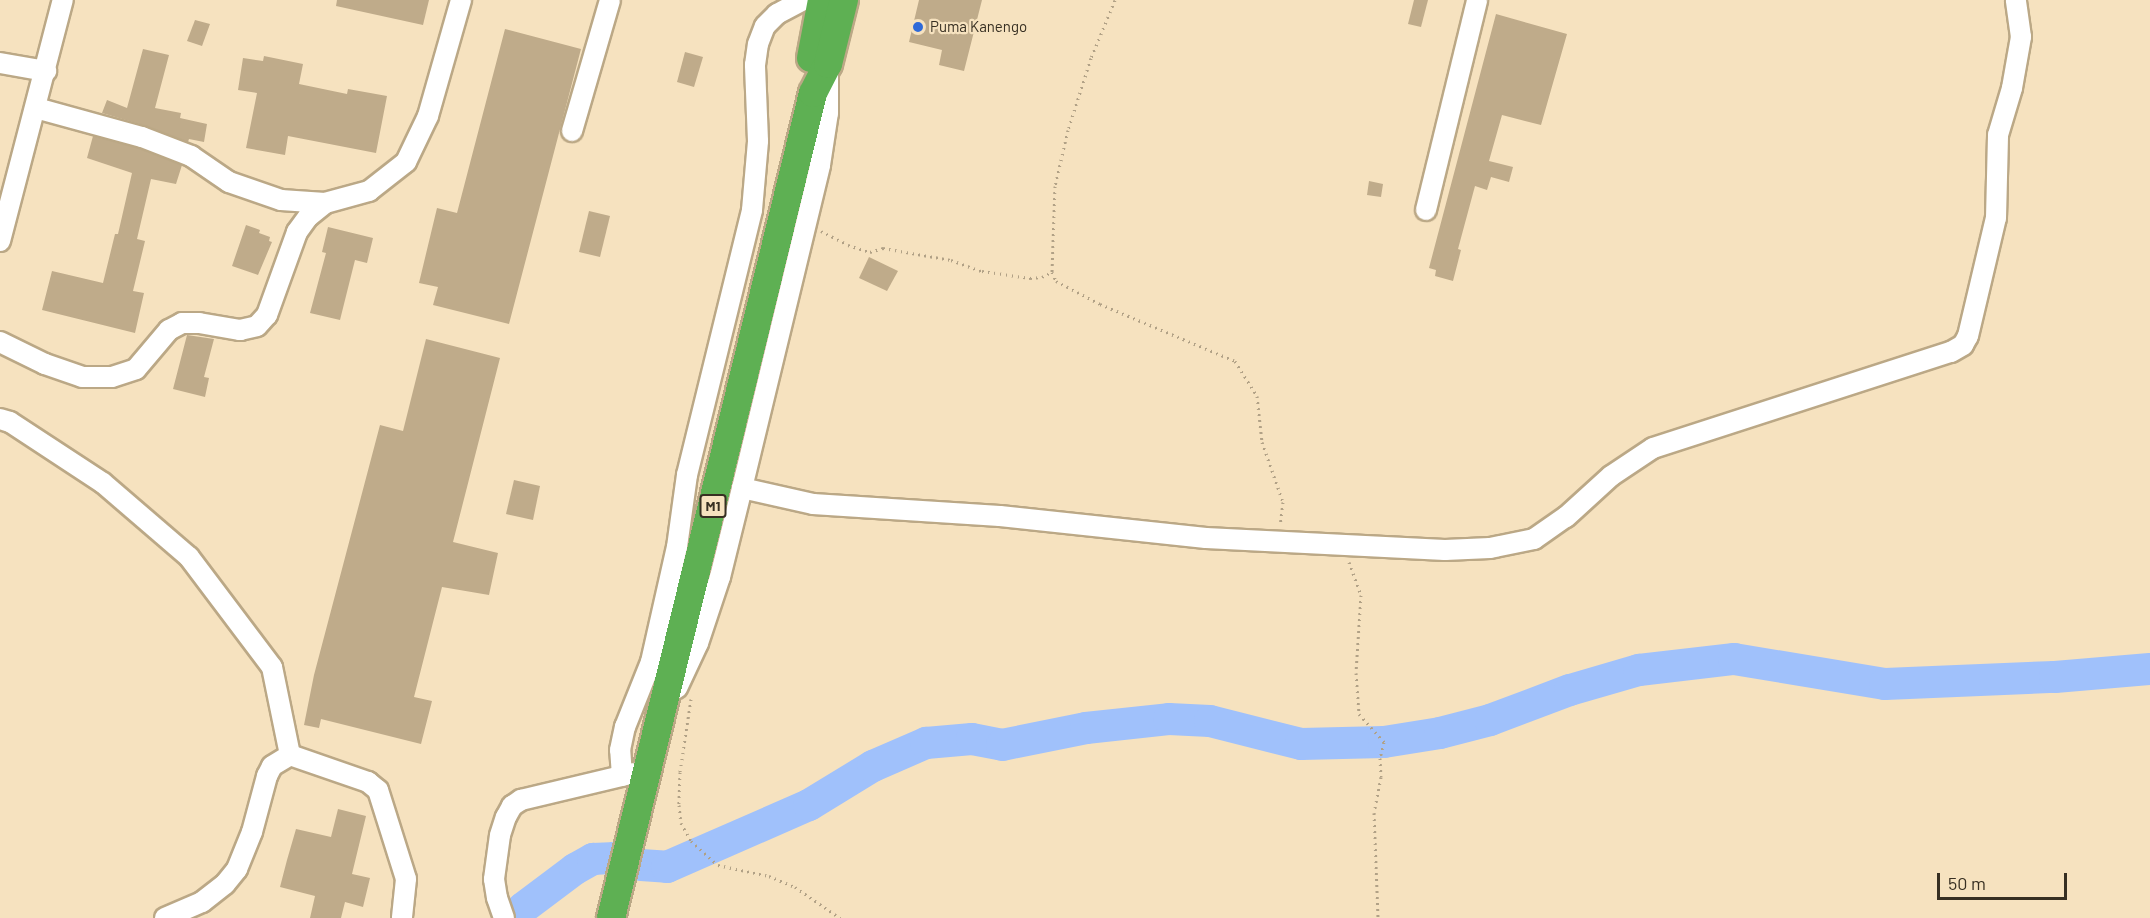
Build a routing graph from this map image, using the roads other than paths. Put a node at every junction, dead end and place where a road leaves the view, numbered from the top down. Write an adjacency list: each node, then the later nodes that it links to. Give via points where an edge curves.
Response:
1 (63, 0): 11 (street)
2 (461, 0): 15 (street, via 428,116 406,162 369,191)
3 (610, 0): 14 (street)
4 (803, 0): 24 (street, via 777,14 765,26 758,44 758,141 752,210 687,475 651,662 625,727 620,750)
5 (822, 0): 12 (highway, M1, via 810,63)
6 (844, 0): 10 (highway, M1)
7 (1477, 0): 16 (street)
8 (2016, 0): 20 (street, via 2021,37 1998,135 1996,218 1963,345 1653,448 1611,476 1566,517 1534,539 1490,548 1445,550 1206,538 1000,516 843,508)
9 (0, 63): 11 (street)
10 (828, 64): 12 (highway, M1); 20 (street, via 828,113 820,165)
11 (46, 71): 13 (street)
12 (813, 93): 21 (highway, M1)
13 (36, 108): 15 (street, via 142,137 191,156 229,182 281,200); 17 (street)
14 (572, 131)
15 (325, 203): 18 (street, via 297,232 267,315 257,326 240,330 199,322 182,323 169,330 136,369 112,377 82,377)
16 (1426, 210)
17 (0, 241)
18 (0, 342)
19 (0, 419): 22 (street, via 103,483 189,557 272,667)
20 (742, 488): 21 (street, via 720,577 698,643)
21 (661, 720): 23 (highway, M1)
22 (290, 755): 25 (street, via 272,766 267,776 237,869); 27 (street, via 368,782 378,790 406,879)
23 (649, 769): 24 (street); 29 (highway, M1)
24 (622, 776): 28 (street, via 521,800 512,806 500,835 494,879)
25 (200, 911): 26 (street)
26 (165, 918)
27 (402, 918)
28 (504, 918)
29 (611, 918)

